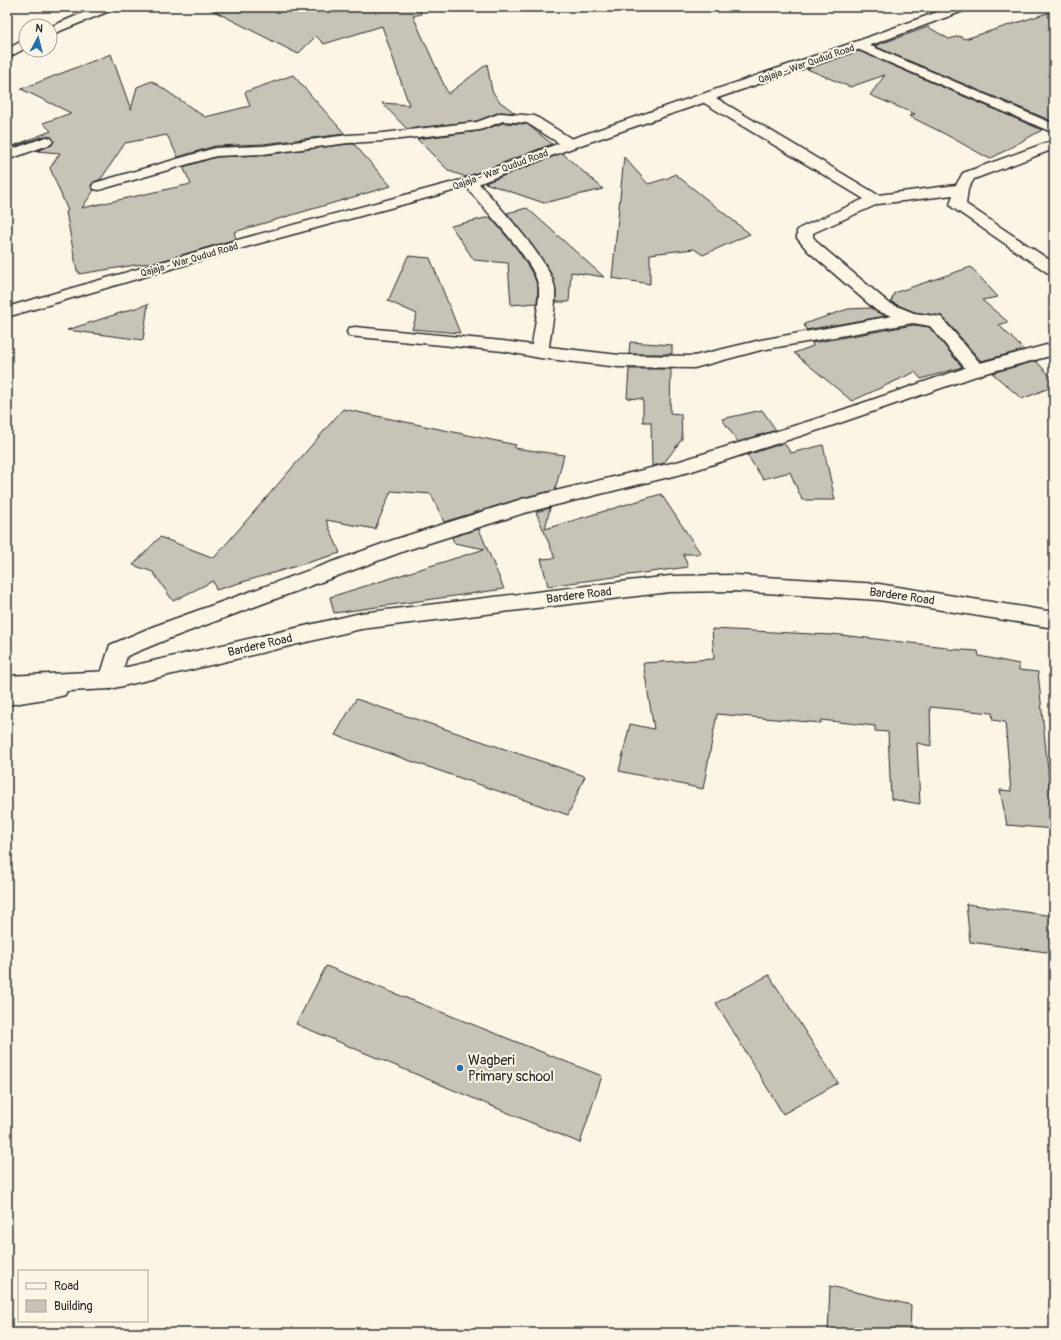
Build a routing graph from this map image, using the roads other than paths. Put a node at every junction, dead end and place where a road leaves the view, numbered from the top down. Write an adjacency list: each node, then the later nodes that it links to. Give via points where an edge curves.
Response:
1 (108, 7): 3 (street)
2 (957, 8): 4 (street, Qajaja - War Qudud Road)
3 (58, 28)
4 (859, 45): 7 (street, Qajaja - War Qudud Road); 8 (street)
5 (18, 48): 6 (street)
6 (7, 54)
7 (706, 98): 10 (street, Qajaja - War Qudud Road); 16 (street)
8 (1054, 129)
9 (46, 141): 12 (street)
10 (570, 144): 13 (street, Qajaja - War Qudud Road); 14 (street, via 530,119 501,117 480,126 263,150 215,152)
11 (1054, 144): 15 (street, via 968,176)
12 (7, 156)
13 (470, 182): 18 (street, Qajaja - War Qudud Road, via 248,242); 22 (street, via 527,250 544,277 547,289)
14 (99, 186)
15 (960, 189): 16 (street); 17 (street, via 958,205)
16 (875, 200): 19 (street, via 811,227 805,231 805,238 883,307)
17 (1054, 270)
18 (7, 312)
19 (913, 318): 22 (street, via 762,345 694,362 619,361); 23 (street, via 935,322)
20 (355, 332): 22 (street)
21 (1054, 349): 23 (street)
22 (540, 352)
23 (976, 370): 25 (street, via 822,423 682,467 522,506 400,545 160,633 118,651)
24 (1054, 620): 25 (street, Bardere Road, via 879,592 732,583 670,584 361,621)
25 (104, 680): 26 (street); 27 (street)
26 (7, 686)
27 (7, 696)

